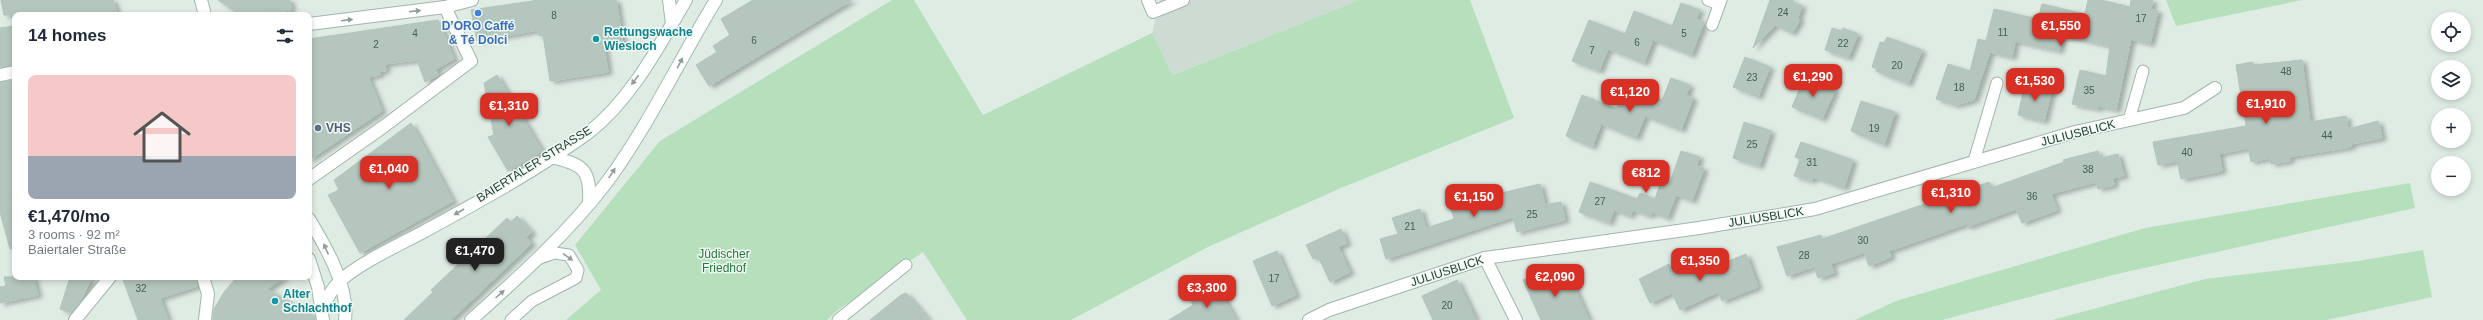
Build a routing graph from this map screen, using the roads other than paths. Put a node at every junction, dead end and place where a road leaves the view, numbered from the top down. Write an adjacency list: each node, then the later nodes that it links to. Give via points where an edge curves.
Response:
1 (201, 0): 11 (street)
2 (472, 0): 10 (street)
3 (669, 0): 13 (street)
4 (686, 0): 13 (street, BAIERTALER STRASSE)
5 (716, 0): 24 (street, one-way to 5, via 666,91)
6 (1148, 0): 7 (street, via 1153,12)
7 (1183, 0)
8 (1708, 0): 9 (lane)
9 (1720, 2): 14 (lane)
10 (445, 7): 12 (street, one-way to 10); 23 (street, via 471,60 383,127)
11 (204, 12)
12 (312, 24)
13 (672, 24): 21 (street, BAIERTALER STRASSE, one-way to 21, via 618,103 588,132)
14 (1712, 25)
15 (2143, 71): 20 (lane)
16 (12, 73): 17 (street)
17 (0, 75)
18 (1997, 83): 22 (lane)
19 (2215, 88): 20 (street, JULIUSBLICK, via 2184,108)
20 (2129, 120): 22 (street, JULIUSBLICK, via 2075,132)
21 (550, 157): 24 (street, via 571,162 586,173 589,181); 32 (street, BAIERTALER STRASSE, one-way to 32, via 374,258)
22 (1974, 161): 26 (street, JULIUSBLICK, via 1815,209)
23 (312, 176)
24 (589, 204): 27 (street)
25 (312, 224): 32 (street, one-way to 25)
26 (1485, 258): 40 (street, JULIUSBLICK, via 1329,310); 41 (street)
27 (537, 259): 37 (street, one-way to 27); 38 (lane, one-way to 38, via 554,253 569,255 578,270 576,278 532,301)
28 (906, 265): 39 (lane)
29 (312, 268): 33 (street)
30 (108, 280): 34 (street)
31 (203, 280): 35 (street, via 208,294)
32 (339, 282): 33 (street, BAIERTALER STRASSE, via 326,300); 36 (street)
33 (323, 315)
34 (75, 320)
35 (205, 320)
36 (345, 320)
37 (471, 320)
38 (511, 320)
39 (838, 320)
40 (1309, 320)
41 (1516, 320)

